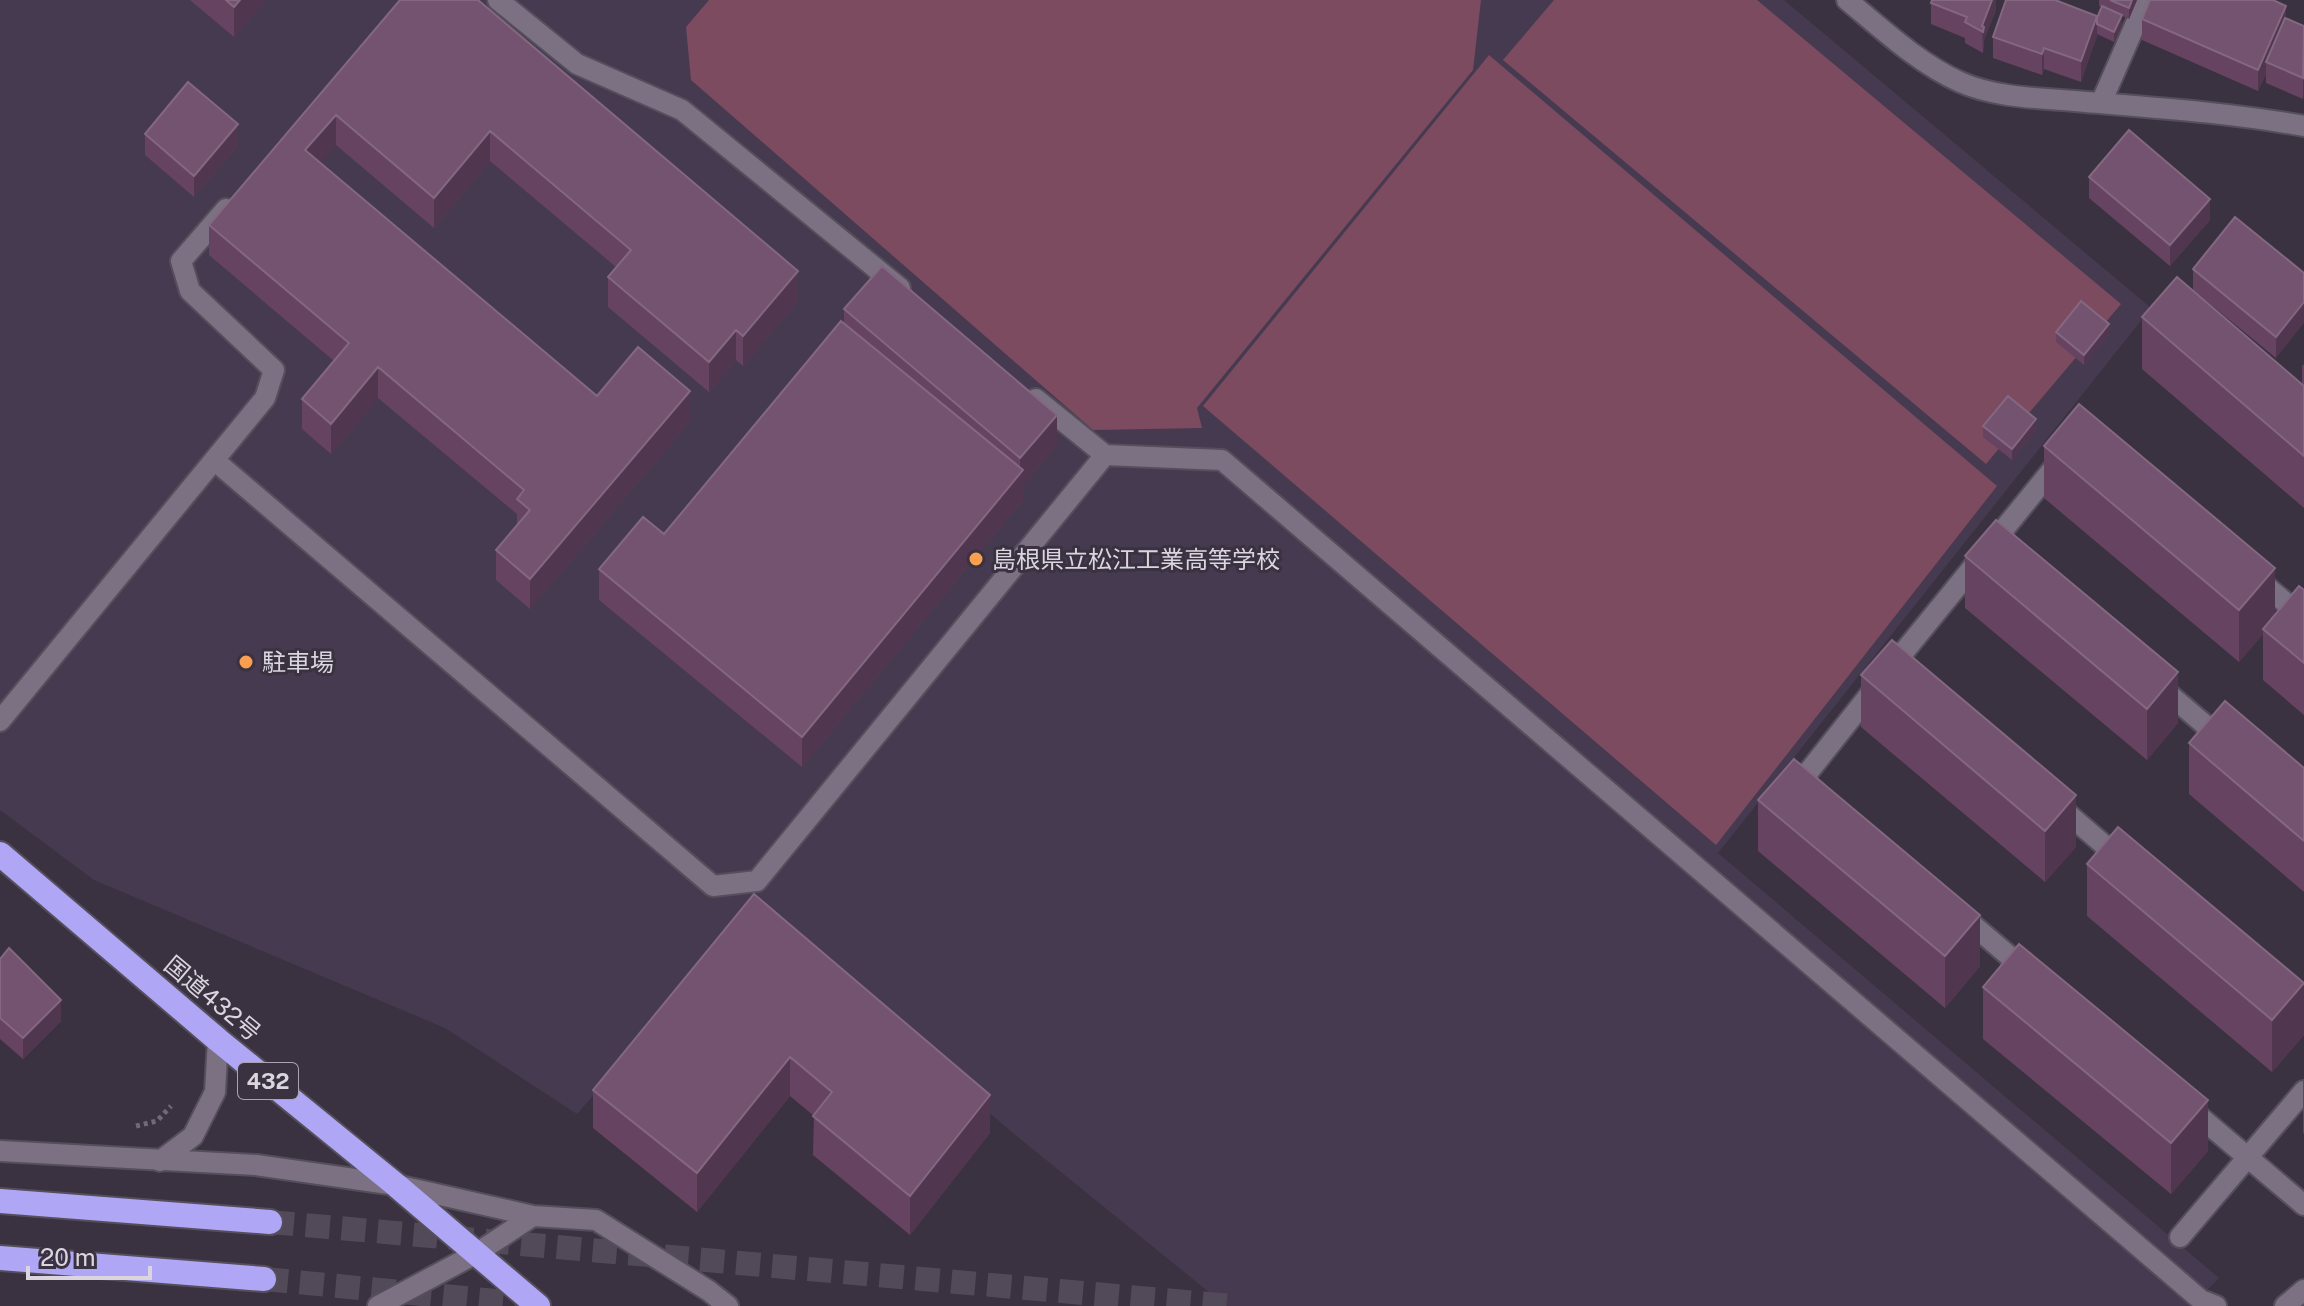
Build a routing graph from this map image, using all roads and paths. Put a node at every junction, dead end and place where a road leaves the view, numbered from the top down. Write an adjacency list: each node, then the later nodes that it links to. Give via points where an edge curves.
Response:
1 (498, 0): 7 (street, via 577,64 682,110)
2 (1847, 0): 4 (street, via 1937,70 1963,83 2023,96)
3 (2146, 0): 4 (street)
4 (2101, 103): 5 (street)
5 (2304, 126)
6 (243, 190): 11 (street, via 181,261 190,291 274,370 265,398)
7 (912, 297)
8 (1020, 386): 10 (street)
9 (2076, 440): 18 (street, via 1998,549 1802,780)
10 (1105, 455): 11 (street, via 757,881 713,886); 42 (street, via 1222,460 2201,1300)
11 (214, 460): 15 (street)
12 (2244, 569): 13 (street)
13 (2304, 618)
14 (2148, 676): 16 (street)
15 (0, 721)
16 (2244, 757)
17 (2038, 788): 20 (street)
18 (1826, 801)
19 (0, 854): 23 (highway, 国道432号 / 432)
20 (2135, 871)
21 (1947, 903): 22 (street)
22 (2043, 984)
23 (218, 1040): 28 (street, via 215,1092 193,1136); 29 (highway, 国道432号 / 432)
24 (2304, 1091): 27 (street)
25 (2175, 1096): 27 (street)
26 (0, 1151): 28 (street)
27 (2247, 1157): 31 (street); 34 (street)
28 (160, 1161): 29 (street, via 256,1165)
29 (396, 1185): 32 (street); 35 (highway, 国道432号 / 432)
30 (0, 1201): 33 (highway)
31 (2304, 1205)
32 (533, 1216): 35 (street); 41 (street, via 596,1220)
33 (270, 1222)
34 (2180, 1237)
35 (477, 1253): 39 (street); 40 (highway, 国道432号 / 432)
36 (0, 1258): 37 (highway)
37 (264, 1279)
38 (2304, 1290): 43 (street)
39 (378, 1306)
40 (538, 1306)
41 (728, 1306)
42 (2216, 1306)
43 (2285, 1306)

